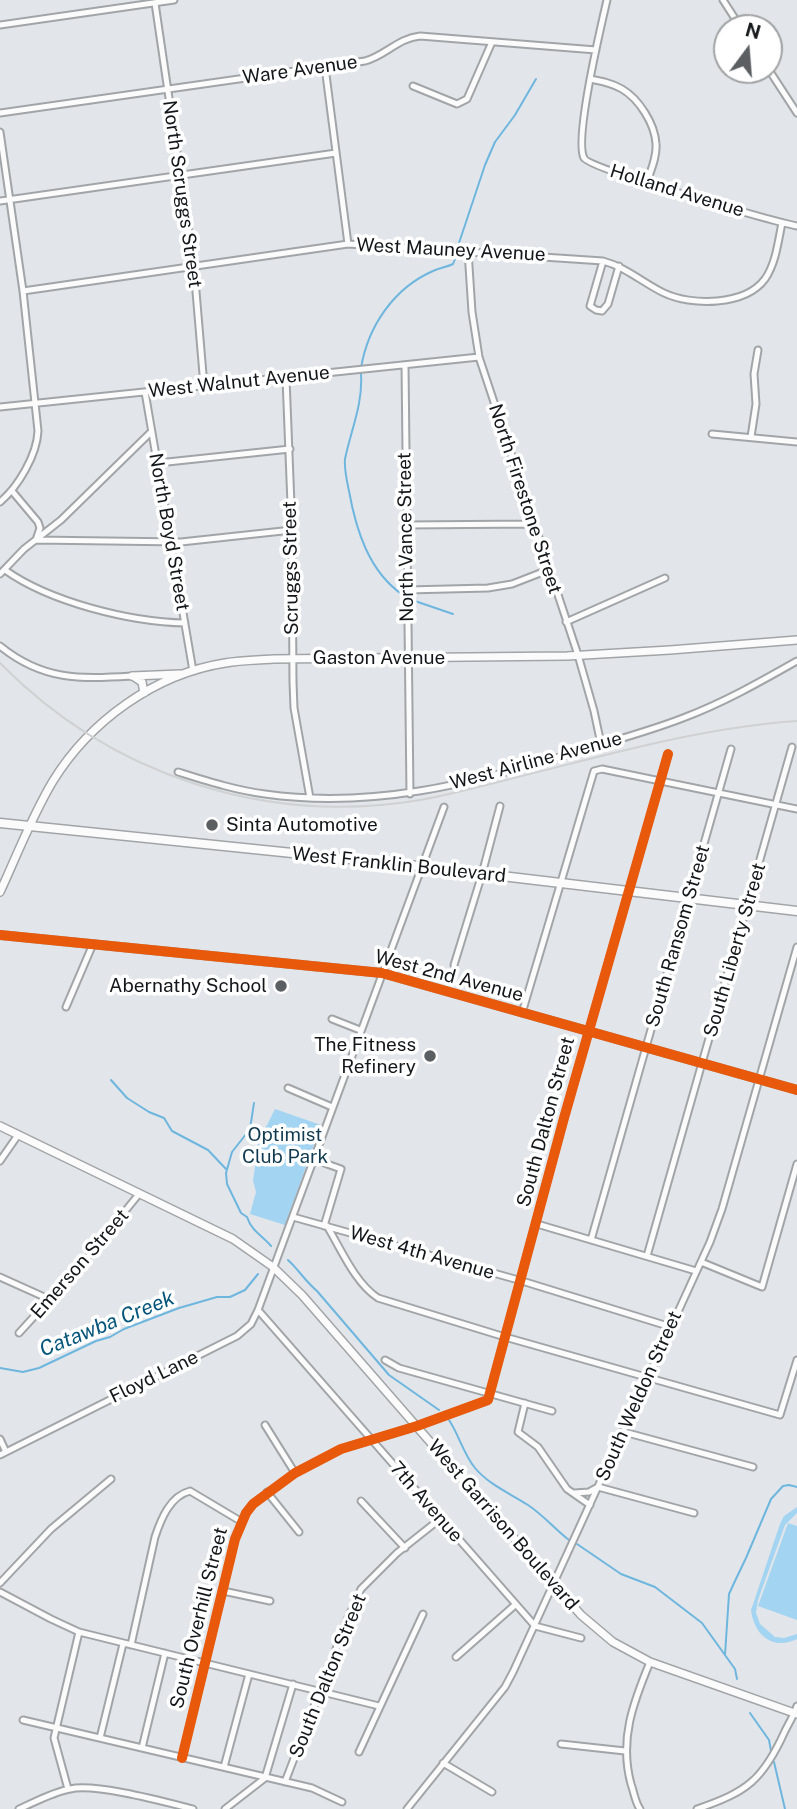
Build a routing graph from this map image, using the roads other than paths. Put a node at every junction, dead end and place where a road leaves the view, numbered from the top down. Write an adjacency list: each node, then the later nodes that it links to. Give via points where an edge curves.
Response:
1 (174, 0): 3 (street)
2 (607, 0): 6 (street)
3 (155, 3): 4 (street); 11 (street, North Scruggs Street)
4 (0, 25)
5 (492, 41): 6 (street, Ware Avenue); 7 (street, Ware Avenue, via 410,37 373,59); 10 (street, via 467,99 457,104)
6 (596, 50): 8 (street)
7 (325, 67): 11 (street, Ware Avenue); 15 (street)
8 (590, 79): 17 (street, via 622,89 651,125 656,145); 17 (street, Holland Avenue, via 583,158 588,164)
9 (778, 84): 13 (street)
10 (413, 86)
11 (167, 89): 12 (street, Ware Avenue); 16 (street, North Scruggs Street)
12 (0, 113)
13 (797, 113)
14 (0, 132): 18 (street)
15 (335, 153): 16 (street); 22 (street)
16 (180, 174): 18 (street); 26 (street, North Scruggs Street)
17 (647, 182): 20 (street, Holland Avenue)
18 (9, 200): 19 (street); 27 (street)
19 (0, 201)
20 (782, 223): 21 (street, Holland Avenue); 25 (street, West Mauney Avenue, via 767,276 755,289 731,298 679,298)
21 (797, 226)
22 (348, 244): 23 (street, West Mauney Avenue); 26 (street, West Mauney Avenue)
23 (468, 251): 24 (street, West Mauney Avenue); 29 (street, North Firestone Street)
24 (603, 261): 25 (street, West Mauney Avenue); 25 (street, via 590,306 596,310 602,311 608,304)
25 (619, 266)
26 (194, 268): 27 (street, West Mauney Avenue); 32 (street, North Scruggs Street)
27 (23, 291): 34 (street)
28 (758, 350): 38 (street)
29 (479, 357): 30 (street, West Walnut Avenue); 44 (street, North Firestone Street)
30 (405, 365): 31 (street, West Walnut Avenue); 45 (street, North Vance Street)
31 (286, 378): 32 (street, West Walnut Avenue); 40 (street, Scruggs Street)
32 (204, 386): 33 (street, West Walnut Avenue)
33 (145, 392): 34 (street, West Walnut Avenue); 36 (street, North Boyd Street)
34 (35, 404): 35 (street, West Walnut Avenue); 42 (street, via 36,448)
35 (0, 407)
36 (151, 432): 41 (street, North Boyd Street); 47 (street)
37 (712, 434): 38 (street)
38 (751, 437): 39 (street)
39 (797, 442)
40 (290, 449): 41 (street); 46 (street, Scruggs Street)
41 (158, 463): 48 (street, North Boyd Street)
42 (12, 491): 43 (street); 47 (street, via 38,522)
43 (0, 502)
44 (533, 524): 45 (street); 49 (street, North Firestone Street)
45 (405, 525): 52 (street, North Vance Street)
46 (292, 530): 48 (street); 58 (street, Scruggs Street)
47 (36, 540): 48 (street); 50 (street)
48 (170, 542): 54 (street, North Boyd Street)
49 (548, 570): 52 (street, via 488,588); 53 (street, North Firestone Street)
50 (2, 572): 54 (street, via 92,607)
51 (665, 578): 53 (street)
52 (407, 590): 59 (street, North Vance Street)
53 (566, 622): 57 (street, North Firestone Street)
54 (185, 623): 61 (street, North Boyd Street)
55 (797, 640): 57 (main road, Gaston Avenue)
56 (0, 646): 63 (street, via 29,666 55,675)
57 (578, 655): 59 (main road, Gaston Avenue); 66 (street, North Firestone Street)
58 (292, 658): 59 (main road, Gaston Avenue); 61 (main road, Gaston Avenue, via 226,663); 74 (street, Scruggs Street)
59 (408, 658): 73 (street, North Vance Street)
60 (797, 661): 66 (street, West Airline Avenue, via 682,719)
61 (190, 672): 62 (main road); 64 (main road, Gaston Avenue)
62 (143, 675): 63 (main road); 64 (main road)
63 (132, 676): 65 (main road, via 142,682)
64 (156, 686): 65 (main road, Gaston Avenue)
65 (144, 693): 80 (main road, Gaston Avenue, via 103,722 69,758)
66 (601, 744): 73 (street, West Airline Avenue, via 499,775)
67 (792, 747): 76 (street, South Liberty Street)
68 (731, 749): 72 (street, South Ransom Street)
69 (668, 754): 71 (street, South Dalton Street)
70 (178, 772): 74 (street, West Airline Avenue, via 252,792)
71 (661, 781): 72 (street); 83 (street, via 602,769 592,774); 85 (street, South Dalton Street)
72 (718, 793): 76 (street); 86 (street, South Ransom Street)
73 (410, 794): 74 (street, West Airline Avenue)
74 (310, 799)
75 (500, 806): 82 (street)
76 (776, 806): 78 (street); 87 (street, South Liberty Street)
77 (444, 807): 81 (street, Floyd Lane)
78 (797, 810)
79 (0, 823): 80 (main road, West Franklin Boulevard)
80 (31, 826): 81 (main road, West Franklin Boulevard); 84 (main road, Gaston Avenue)
81 (421, 867): 82 (main road, West Franklin Boulevard); 93 (street, Floyd Lane)
82 (482, 874): 83 (main road, West Franklin Boulevard); 92 (street)
83 (561, 884): 85 (main road, West Franklin Boulevard); 95 (street)
84 (0, 892)
85 (631, 892): 86 (main road, West Franklin Boulevard); 98 (street, South Dalton Street)
86 (689, 899): 87 (main road, West Franklin Boulevard); 99 (street, South Ransom Street)
87 (748, 905): 88 (main road, West Franklin Boulevard); 100 (street, South Liberty Street)
88 (797, 911)
89 (0, 935): 90 (street, West 2nd Avenue)
90 (93, 944): 93 (street, West 2nd Avenue); 94 (street)
91 (797, 947): 101 (street, South Weldon Street)
92 (454, 965)
93 (382, 974): 95 (street, West 2nd Avenue); 97 (street, Floyd Lane)
94 (66, 1007)
95 (522, 1013): 98 (street, West 2nd Avenue)
96 (332, 1019): 97 (street)
97 (360, 1030): 104 (street, Floyd Lane)
98 (589, 1032): 99 (street, West 2nd Avenue); 112 (street, South Dalton Street)
99 (646, 1048): 100 (street, West 2nd Avenue); 114 (street, South Ransom Street)
100 (702, 1064): 101 (street, West 2nd Avenue); 115 (street, South Liberty Street)
101 (759, 1080): 103 (street, West 2nd Avenue); 116 (street, South Weldon Street, via 722,1209)
102 (288, 1088): 104 (street)
103 (797, 1090)
104 (332, 1107): 107 (street, Floyd Lane)
105 (0, 1126): 106 (main road, West Garrison Boulevard)
106 (18, 1135): 108 (street); 110 (main road, West Garrison Boulevard)
107 (313, 1159): 111 (street, Floyd Lane); 113 (street, via 340,1168)
108 (0, 1161)
109 (797, 1164): 116 (street, via 762,1287)
110 (139, 1194): 117 (main road, West Garrison Boulevard, via 233,1239); 121 (street, Emerson Street)
111 (292, 1217): 113 (street, West 4th Avenue); 117 (street, Floyd Lane)
112 (537, 1224): 114 (street); 120 (street, South Dalton Street)
113 (325, 1226): 120 (street, West 4th Avenue); 125 (street, via 369,1292 378,1298)
114 (591, 1240): 115 (street)
115 (647, 1256): 118 (street)
116 (701, 1262): 118 (street, South Weldon Street)
117 (273, 1267): 122 (street, Floyd Lane); 133 (main road, West Garrison Boulevard)
118 (696, 1271): 123 (street, South Weldon Street)
119 (0, 1277): 121 (street)
120 (522, 1281): 123 (street, West 4th Avenue); 125 (street, South Dalton Street)
121 (51, 1300): 124 (street, Emerson Street)
122 (258, 1310): 136 (street, 7th Avenue); 137 (street, Floyd Lane, via 237,1336)
123 (671, 1327): 128 (street, South Weldon Street)
124 (19, 1333)
125 (505, 1337): 128 (street); 129 (street, South Dalton Street)
126 (385, 1360): 129 (street)
127 (797, 1360): 128 (street, via 780,1415)
128 (648, 1379): 134 (street, South Weldon Street)
129 (490, 1394): 130 (street); 133 (street, via 484,1403)
130 (526, 1404): 131 (street); 143 (street, via 518,1432 538,1447)
131 (552, 1411)
132 (265, 1425): 139 (street)
133 (416, 1426): 136 (street, South Overhill Street); 152 (main road, West Garrison Boulevard)
134 (624, 1432): 138 (street); 141 (street, South Weldon Street)
135 (0, 1439): 137 (street)
136 (370, 1439): 139 (street, South Overhill Street); 147 (street, 7th Avenue)
137 (3, 1453)
138 (753, 1467)
139 (295, 1474): 142 (street, South Overhill Street)
140 (111, 1479): 151 (street, via 51,1529)
141 (598, 1487): 143 (street); 145 (street, South Weldon Street); 146 (street)
142 (267, 1492): 148 (street, South Overhill Street); 149 (street)
143 (571, 1493): 145 (street)
144 (361, 1501): 150 (street)
145 (590, 1505): 152 (street, South Weldon Street)
146 (694, 1513)
147 (440, 1519): 150 (street, South Dalton Street); 156 (street, 7th Avenue)
148 (242, 1522): 153 (street, South Overhill Street); 162 (street, via 190,1491 175,1499 155,1537)
149 (299, 1532)
150 (405, 1548): 169 (street, South Dalton Street, via 361,1589)
151 (0, 1583)
152 (554, 1585): 158 (street, South Weldon Street); 165 (main road, West Garrison Boulevard, via 599,1631)
153 (223, 1591): 155 (street); 166 (street, South Overhill Street)
154 (0, 1592): 159 (street)
155 (270, 1601)
156 (515, 1605): 158 (street, 7th Avenue); 164 (street)
157 (423, 1614): 170 (street)
158 (535, 1626): 160 (street); 180 (street, South Weldon Street, via 505,1687)
159 (79, 1632): 161 (street); 173 (street)
160 (581, 1638)
161 (123, 1644): 162 (street); 174 (street)
162 (131, 1645): 163 (street)
163 (165, 1653): 166 (street); 176 (street)
164 (456, 1657)
165 (650, 1662): 171 (main road, West Garrison Boulevard); 177 (street, via 631,1711)
166 (205, 1663): 167 (street); 179 (street, South Overhill Street)
167 (249, 1674): 168 (street); 181 (street)
168 (293, 1684): 169 (street); 182 (street)
169 (321, 1690): 170 (street); 183 (street, South Dalton Street)
170 (379, 1706): 178 (street)
171 (796, 1711): 192 (street, via 762,1773 732,1796)
172 (23, 1720): 173 (street)
173 (55, 1728): 174 (street); 184 (street)
174 (100, 1738): 176 (street)
175 (561, 1744): 177 (street)
176 (142, 1748): 179 (street)
177 (625, 1751): 191 (street)
178 (359, 1752)
179 (182, 1758): 181 (street)
180 (443, 1763): 185 (street); 190 (street, South Weldon Street)
181 (224, 1767): 182 (street)
182 (265, 1777): 183 (street); 189 (street)
183 (285, 1782): 186 (street)
184 (68, 1789): 187 (street); 188 (street, via 109,1791)
185 (492, 1792)
186 (342, 1802)
187 (19, 1809)
188 (193, 1809)
189 (225, 1809)
190 (407, 1809)
191 (640, 1809)
192 (697, 1809)

